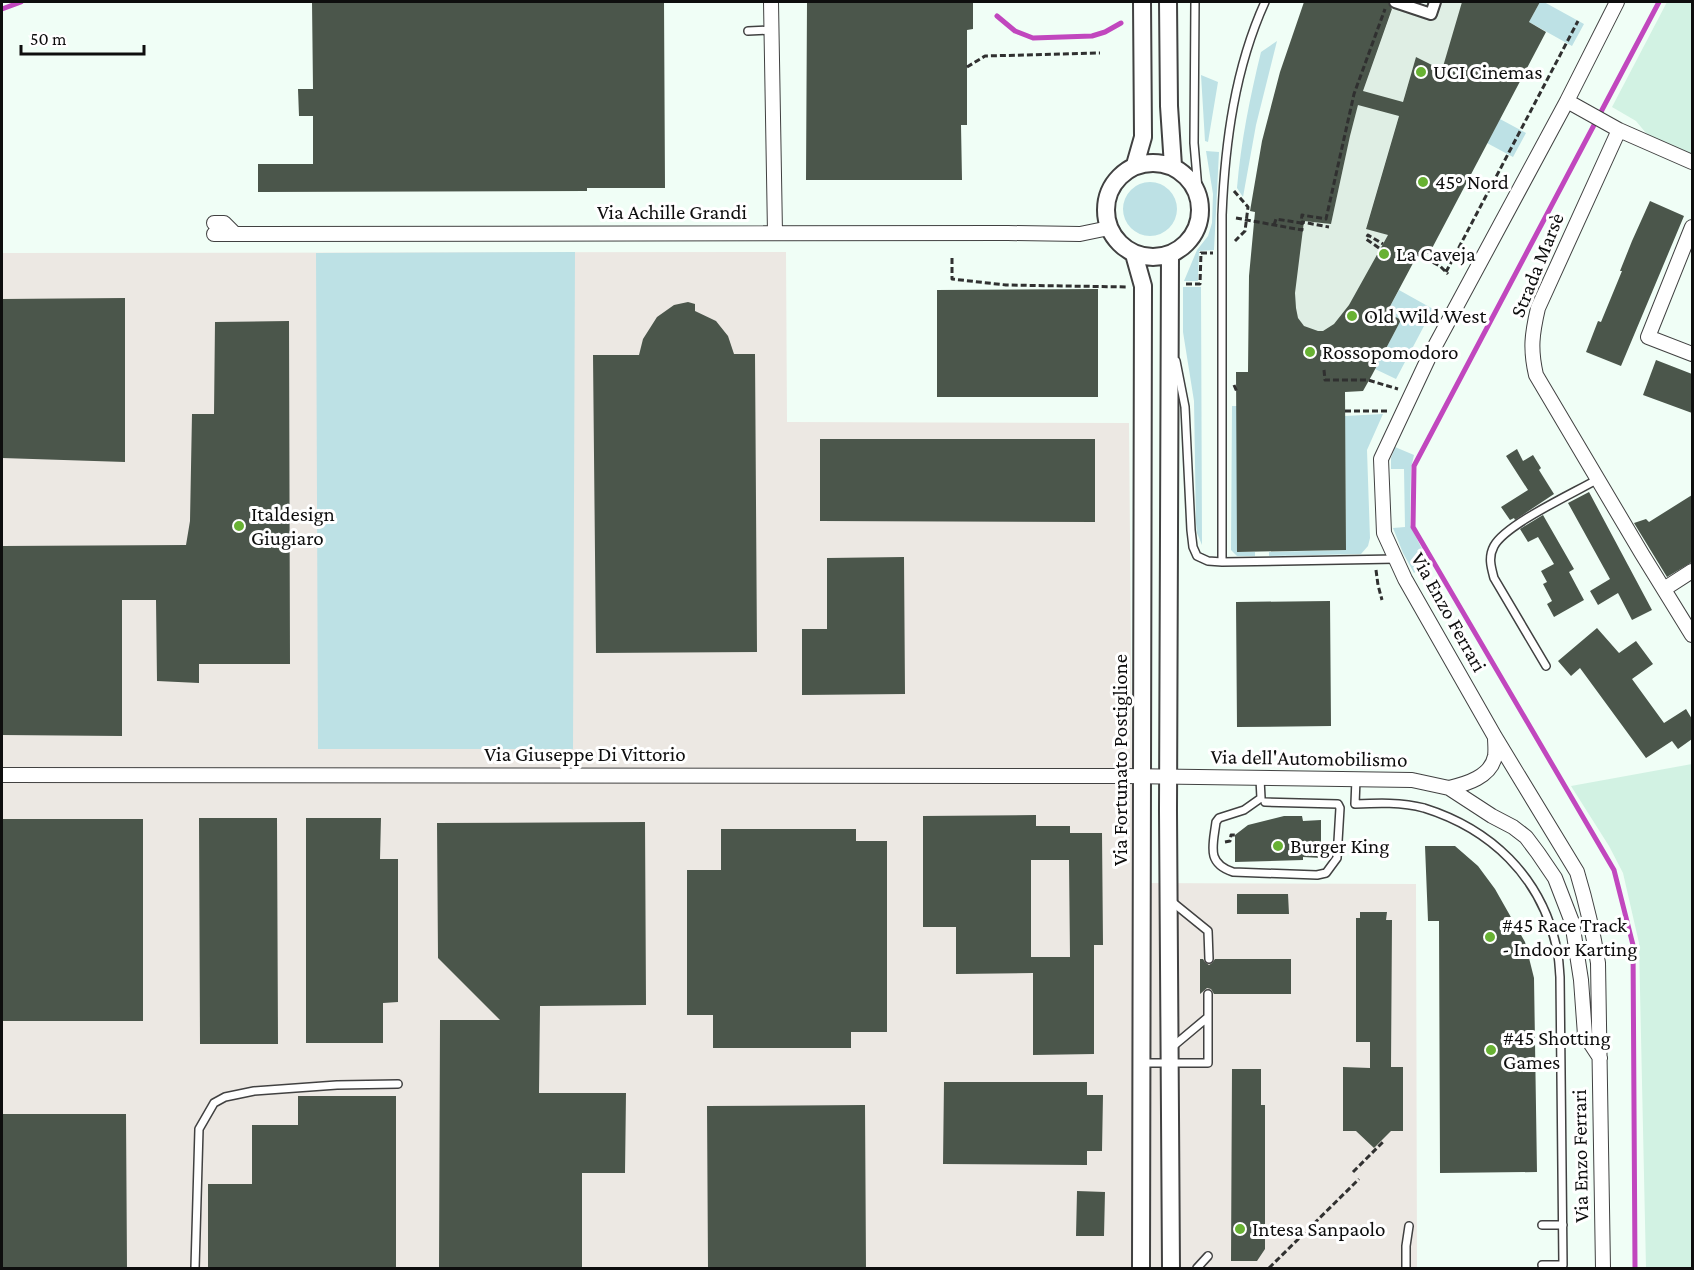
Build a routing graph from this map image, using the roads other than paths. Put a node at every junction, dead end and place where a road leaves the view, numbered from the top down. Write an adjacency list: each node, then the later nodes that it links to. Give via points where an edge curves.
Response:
1 (771, 2): 9 (street)
2 (1142, 2): 14 (street, via 1143,137)
3 (1168, 2): 15 (street)
4 (1195, 2): 16 (lane, via 1194,144)
5 (1265, 2): 27 (lane, via 1241,69 1224,160)
6 (1391, 2): 7 (street, via 1431,14)
7 (1435, 2)
8 (1617, 2): 11 (street, Via Enzo Ferrari)
9 (772, 30): 10 (lane); 20 (street)
10 (748, 31)
11 (1567, 101): 12 (street); 26 (street, Via Enzo Ferrari, via 1467,286 1381,459 1384,533)
12 (1614, 127): 13 (street); 25 (street, Strada Marsè, via 1538,308 1532,334 1536,375)
13 (1692, 162)
14 (1135, 165): 15 (street, via 1160,162); 18 (street, via 1111,186 1106,201)
15 (1173, 166): 16 (street, via 1190,181)
16 (1199, 201): 22 (street, via 1194,233)
17 (1692, 227): 24 (street, via 1648,337)
18 (1109, 228): 20 (street, Via Achille Grandi, via 1080,234); 21 (street, via 1117,241)
19 (214, 229): 20 (street, Via Achille Grandi, via 236,234)
20 (775, 233)
21 (1134, 254): 22 (street); 34 (street, Via Fortunato Postiglione, via 1143,286)
22 (1170, 254): 23 (street)
23 (1170, 332): 27 (lane, via 1185,404 1193,547 1197,556); 35 (street)
24 (1692, 354)
25 (1598, 479): 29 (street, Strada Marsè); 31 (lane, via 1514,526 1492,548 1494,578)
26 (1396, 559): 27 (lane); 32 (street, Via Enzo Ferrari)
27 (1222, 562)
28 (1692, 571): 29 (street)
29 (1664, 589): 30 (street, Strada Marsè)
30 (1692, 635)
31 (1546, 666)
32 (1495, 737): 38 (street, via 1495,758 1486,771 1474,781); 47 (street, Via Enzo Ferrari, via 1577,872 1598,963)
33 (2, 775): 34 (street, Via Giuseppe Di Vittorio)
34 (1143, 776): 35 (street, Via Giuseppe Di Vittorio); 48 (street, Via Fortunato Postiglione)
35 (1168, 776): 36 (street, Via dell'Automobilismo); 42 (street)
36 (1260, 779): 37 (street, Via dell'Automobilismo); 39 (lane)
37 (1356, 779): 38 (street, Via dell'Automobilismo, via 1412,780); 40 (lane)
38 (1449, 788): 47 (street, Via dell'Automobilismo, via 1526,837 1555,878 1572,922 1585,1035)
39 (1263, 800): 41 (lane, via 1336,803); 41 (lane, via 1216,822 1214,858 1220,868 1233,872 1326,873 1337,858)
40 (1355, 804): 41 (lane); 50 (lane, via 1404,804 1468,827 1518,866 1536,895 1557,946 1560,977)
41 (1340, 808)
42 (1168, 898): 43 (lane, via 1208,931); 46 (street)
43 (1209, 959)
44 (1208, 994): 45 (lane)
45 (1208, 1017): 46 (lane); 46 (lane, via 1208,1063)
46 (1169, 1056): 48 (lane); 57 (street)
47 (1600, 1058): 60 (street, Via Enzo Ferrari)
48 (1142, 1063): 56 (street, Via Fortunato Postiglione)
49 (398, 1084): 55 (lane, via 254,1091 225,1096 214,1103 200,1129)
50 (1563, 1224): 51 (lane); 54 (lane, via 1563,1265)
51 (1542, 1225)
52 (1409, 1226): 59 (lane)
53 (1208, 1256): 58 (lane)
54 (1542, 1265)
55 (195, 1269)
56 (1141, 1269)
57 (1171, 1269)
58 (1197, 1269)
59 (1406, 1269)
60 (1603, 1269)

